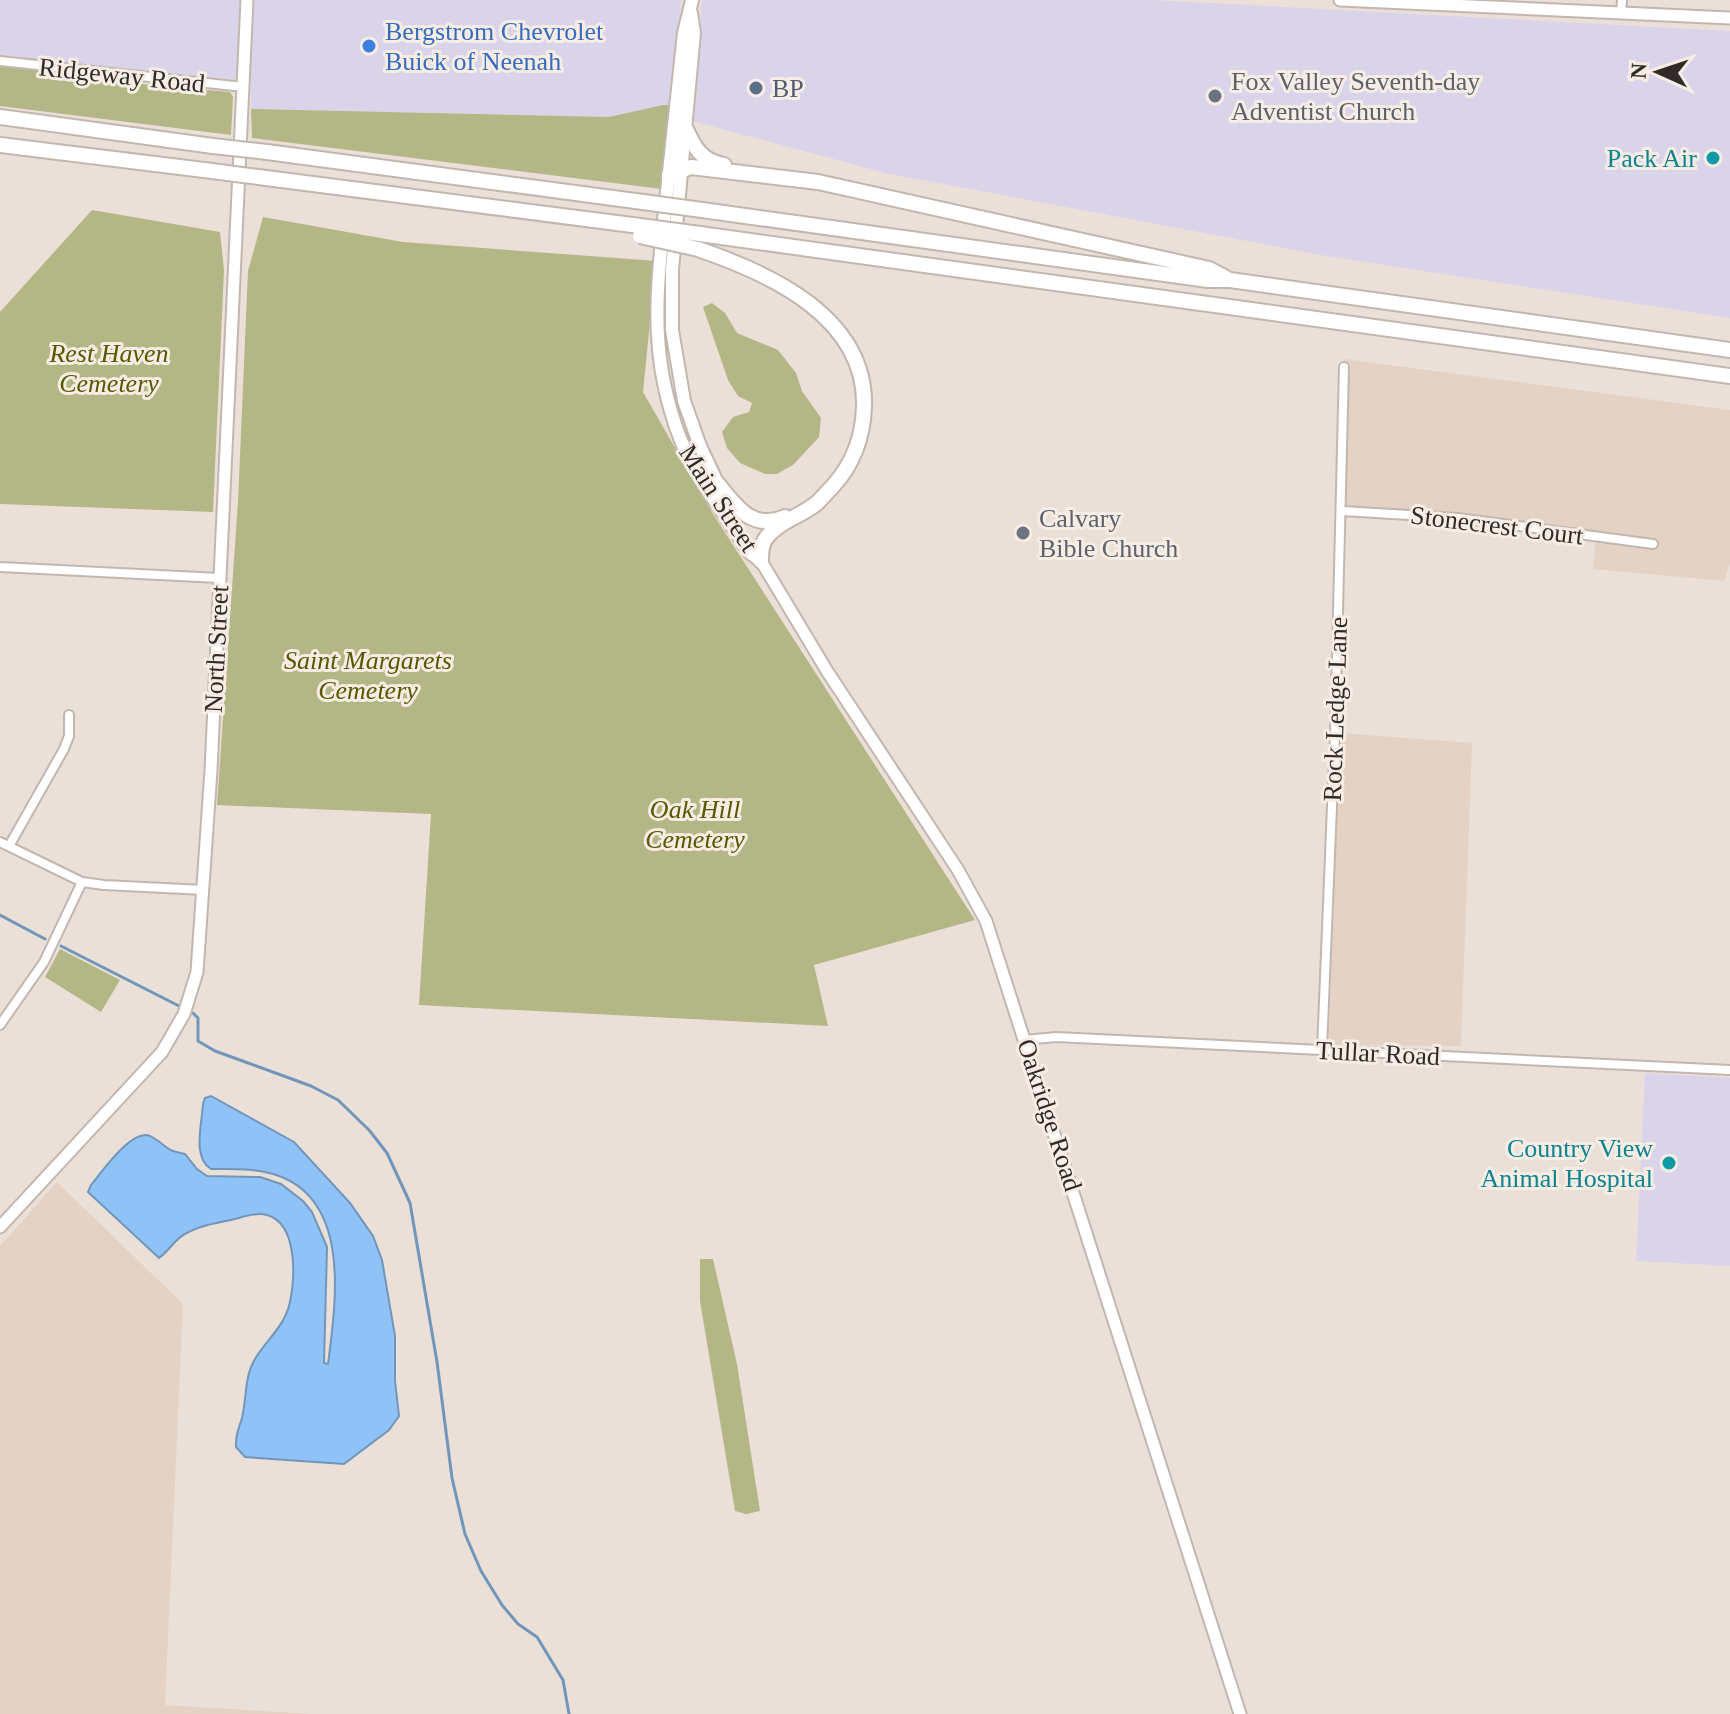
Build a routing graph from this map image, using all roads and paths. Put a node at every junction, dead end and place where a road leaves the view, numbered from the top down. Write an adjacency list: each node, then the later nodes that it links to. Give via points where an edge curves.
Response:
1 (247, 0): 10 (street, North Street)
2 (1340, 0): 3 (street)
3 (1361, 0): 5 (street)
4 (1622, 0): 7 (street)
5 (1486, 3): 7 (street)
6 (691, 5): 12 (main road, Main Street, via 694,33); 14 (main road, Main Street, via 684,33)
7 (1621, 14): 8 (street)
8 (1730, 18)
9 (0, 61): 10 (street, Ridgeway Road)
10 (244, 87): 27 (street, North Street)
11 (0, 117): 17 (highway, bridge)
12 (686, 129): 14 (main road, Main Street); 15 (highway, via 696,152 712,163 805,175)
13 (0, 145): 16 (highway, bridge, via 487,205)
14 (675, 172): 15 (highway); 21 (main road, Main Street, via 672,330 684,401); 25 (main road, Main Street, via 656,309 661,374 693,465 750,553)
15 (818, 182): 17 (highway, via 1209,269)
16 (699, 241): 20 (highway); 22 (highway, via 797,293 834,327 850,351 862,384 862,430 850,463)
17 (1230, 280): 18 (highway)
18 (1730, 350)
19 (1344, 367): 23 (street, Rock Ledge Lane)
20 (1730, 376)
21 (718, 484): 22 (highway, via 744,515 763,522 782,519); 25 (main road, Main Street)
22 (823, 495): 25 (highway, via 766,537)
23 (1342, 511): 24 (street, Stonecrest Court, via 1458,518); 34 (street, Rock Ledge Lane)
24 (1653, 544)
25 (761, 561): 33 (street, Oakridge Road, via 975,899)
26 (0, 567): 27 (street)
27 (219, 578): 31 (street, North Street)
28 (69, 715): 29 (street, via 64,749)
29 (4, 844): 30 (street)
30 (82, 882): 31 (street); 32 (street, via 44,962)
31 (204, 890): 36 (street, North Street, via 197,972 175,1032 148,1069)
32 (0, 1025)
33 (1025, 1040): 34 (street, Tullar Road, via 1056,1037); 37 (street, Oakridge Road)
34 (1322, 1050): 35 (street, Tullar Road)
35 (1730, 1070)
36 (0, 1227)
37 (1240, 1714)

